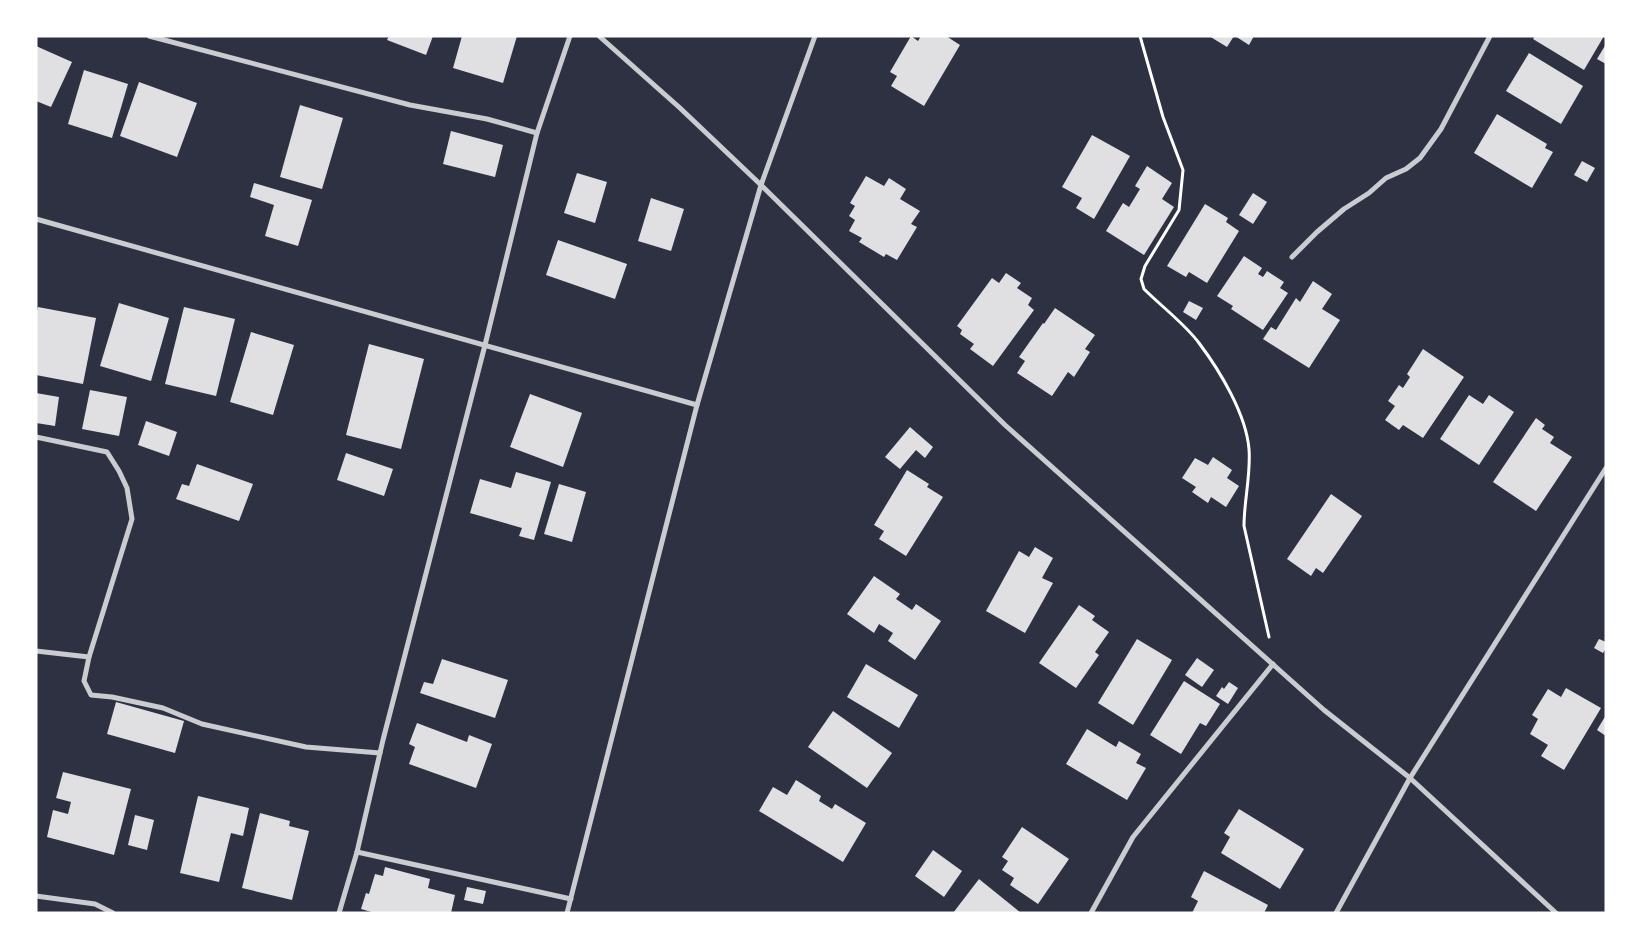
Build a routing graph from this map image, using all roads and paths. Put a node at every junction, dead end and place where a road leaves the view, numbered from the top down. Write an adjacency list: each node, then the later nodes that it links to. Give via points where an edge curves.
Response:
1 (149, 36): 7 (street, via 410,105 487,119)
2 (570, 36): 7 (street)
3 (599, 36): 8 (street)
4 (815, 36): 8 (street)
5 (1140, 36): 17 (path, via 1163,117 1183,170 1179,210 1145,266 1141,279 1144,289 1198,342 1243,421 1249,449 1244,526 1271,642)
6 (1490, 36): 10 (street, via 1441,129 1420,158 1344,209)
7 (537, 133): 11 (street)
8 (762, 185): 12 (street); 17 (street, via 1005,425)
9 (36, 219): 11 (street)
10 (1292, 257)
11 (485, 345): 12 (street); 18 (street)
12 (697, 404): 22 (street)
13 (36, 437): 16 (street, via 107,452 127,488 132,519)
14 (1606, 468): 19 (street)
15 (36, 651): 16 (street)
16 (89, 656): 18 (street, via 84,681 91,695 163,708 202,724 306,747)
17 (1273, 664): 19 (street, via 1324,710); 26 (street, via 1133,837)
18 (380, 753): 20 (street)
19 (1410, 778): 27 (street); 28 (street)
20 (357, 852): 22 (street); 24 (street)
21 (36, 896): 23 (street, via 95,904)
22 (571, 899): 25 (street)
23 (113, 913)
24 (339, 913)
25 (567, 913)
26 (1091, 913)
27 (1336, 913)
28 (1556, 913)

